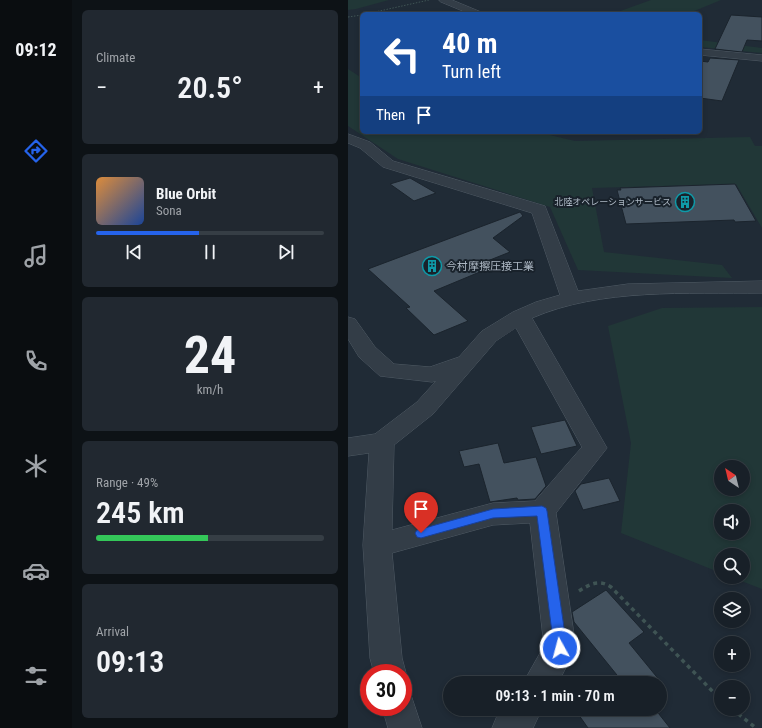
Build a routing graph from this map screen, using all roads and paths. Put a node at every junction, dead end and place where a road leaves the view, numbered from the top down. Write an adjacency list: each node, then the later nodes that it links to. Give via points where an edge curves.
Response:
1 (430, 0): 4 (path)
2 (470, 0): 3 (street)
3 (447, 2): 5 (street)
4 (375, 12)
5 (473, 12)
6 (360, 15): 7 (path)
7 (348, 16)
8 (702, 52): 9 (street)
9 (762, 58)
10 (348, 138): 12 (street, via 365,145 388,164 540,210)
11 (762, 287): 12 (street, via 628,290)
12 (571, 298): 13 (street)
13 (520, 316): 15 (street, via 489,336); 18 (street, via 595,448)
14 (348, 323): 15 (street, via 367,352 388,371 432,375)
15 (466, 361): 16 (street, via 424,408)
16 (382, 442): 17 (street); 19 (street)
17 (348, 447)
18 (542, 511): 19 (street, via 493,514); 20 (street)
19 (377, 545): 21 (street)
20 (555, 607): 22 (street, via 560,648); 23 (path, via 592,584 605,582)
21 (388, 664)
22 (544, 676)
23 (714, 693)
24 (402, 716): 27 (street)
25 (521, 716): 28 (street)
26 (741, 716): 29 (path)
27 (405, 728)
28 (510, 728)
29 (756, 728)

